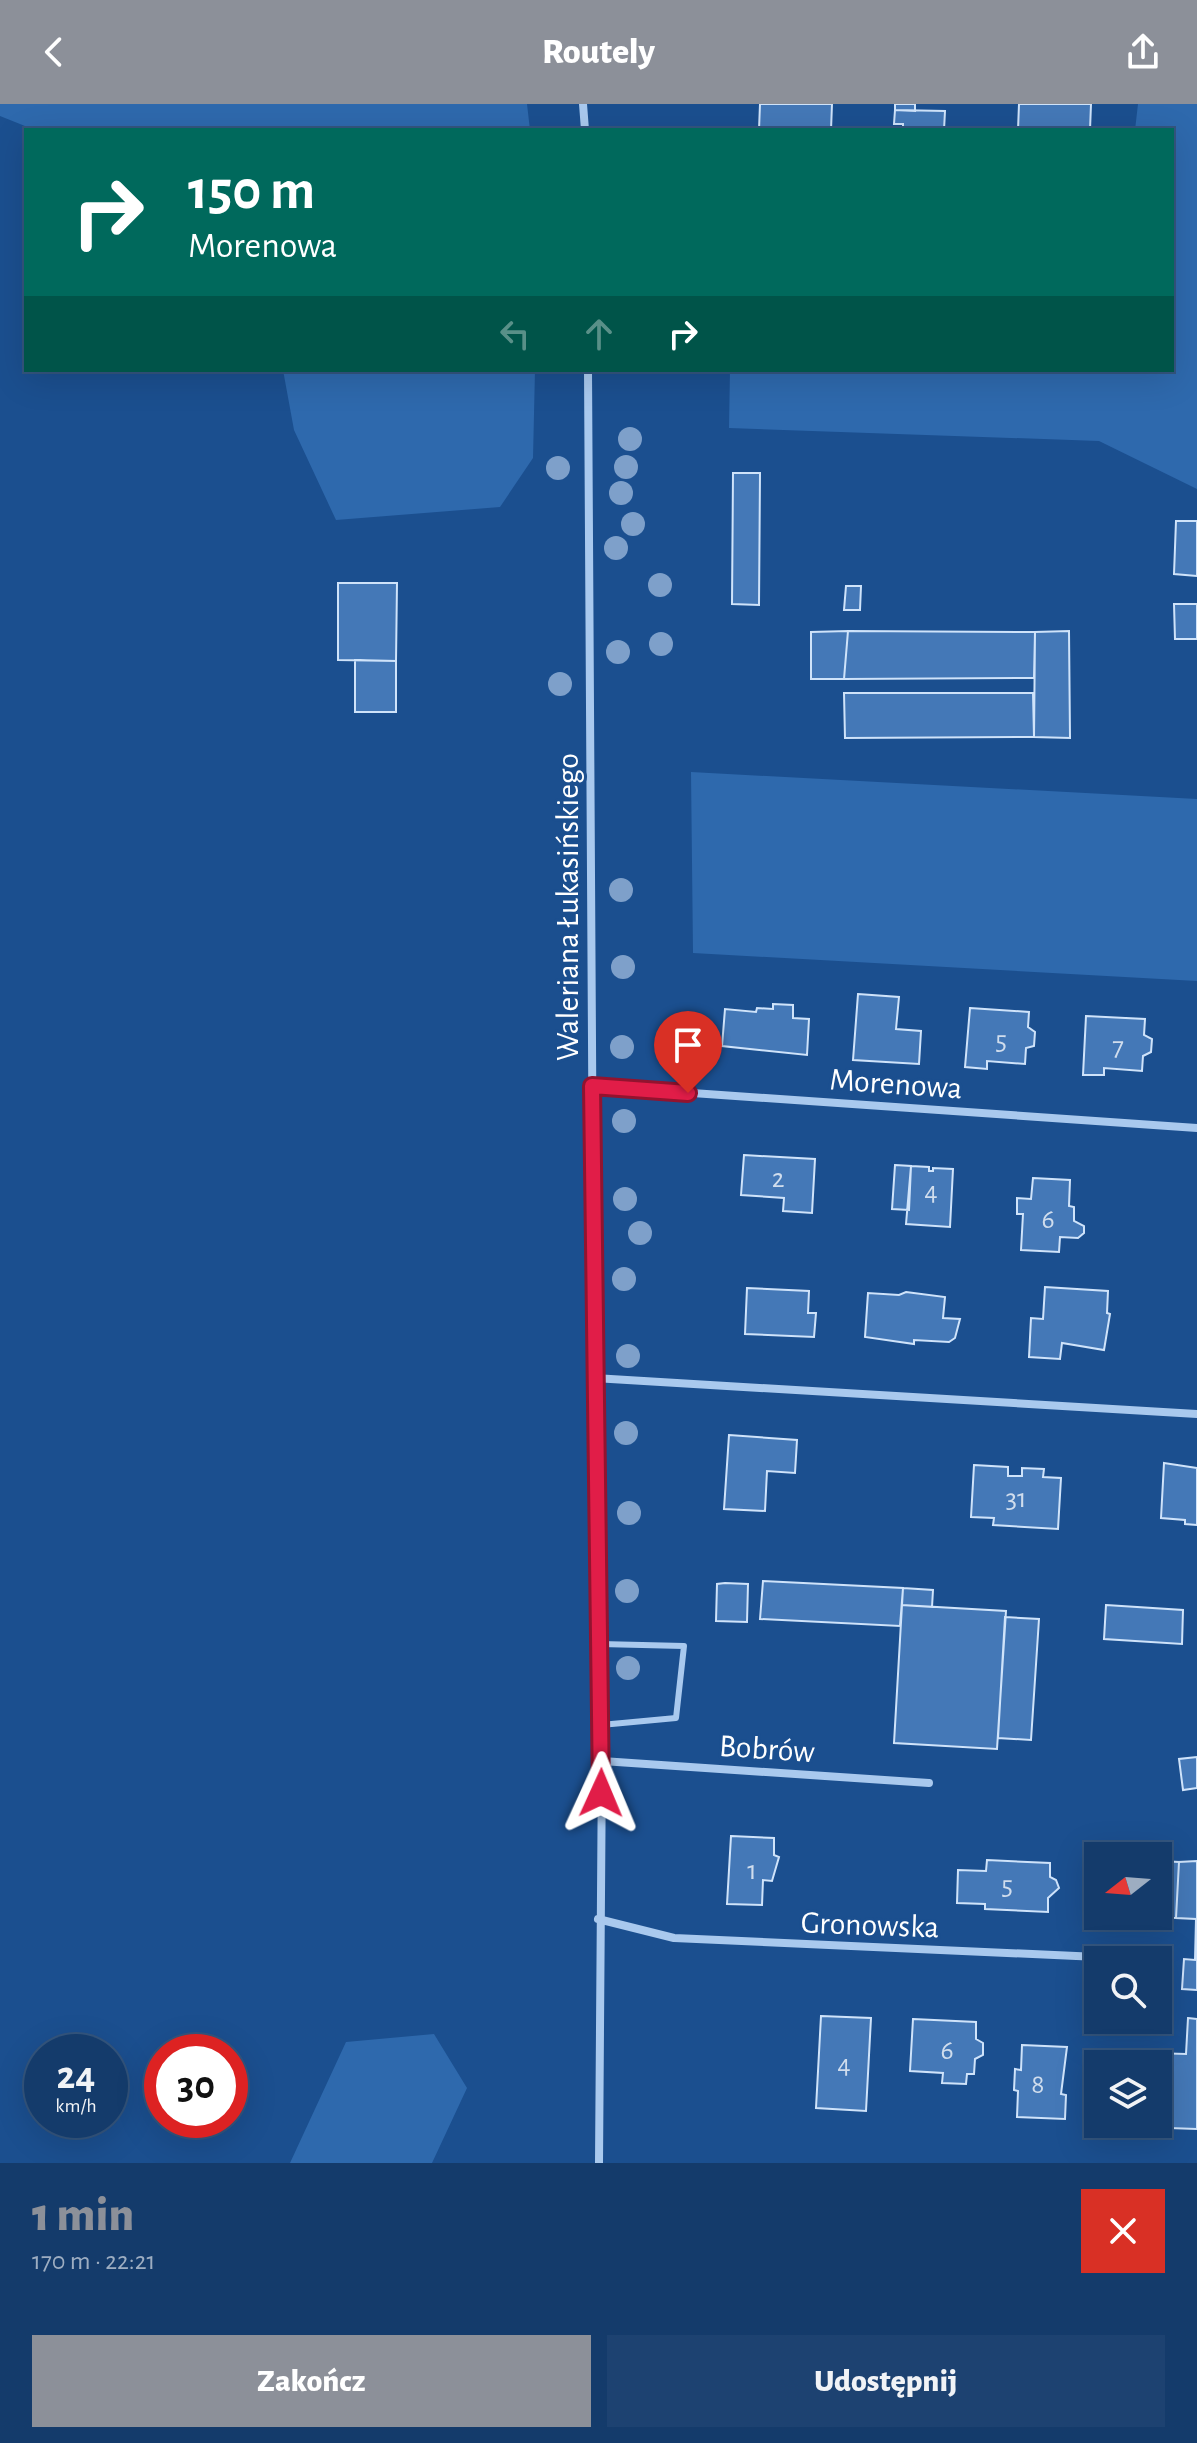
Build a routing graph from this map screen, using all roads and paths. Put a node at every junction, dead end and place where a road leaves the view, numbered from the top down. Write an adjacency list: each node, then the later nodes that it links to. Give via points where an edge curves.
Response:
1 (583, 104): 2 (street)
2 (585, 128)
3 (588, 372): 4 (street, Waleriana Łukasińskiego)
4 (592, 1086): 5 (street, Morenowa); 6 (street, Waleriana Łukasińskiego)
5 (1197, 1128)
6 (594, 1378): 7 (street); 8 (street, Waleriana Łukasińskiego)
7 (1197, 1414)
8 (600, 1644): 9 (street, Waleriana Łukasińskiego); 9 (lane, via 684,1646 676,1718)
9 (601, 1725): 10 (street, Waleriana Łukasińskiego)
10 (602, 1761): 11 (street, Bobrów); 12 (street, Waleriana Łukasińskiego)
11 (929, 1783)
12 (598, 1919): 13 (street, Gronowska, via 690,1939); 14 (street, Waleriana Łukasińskiego)
13 (1084, 1956)
14 (599, 2163)

